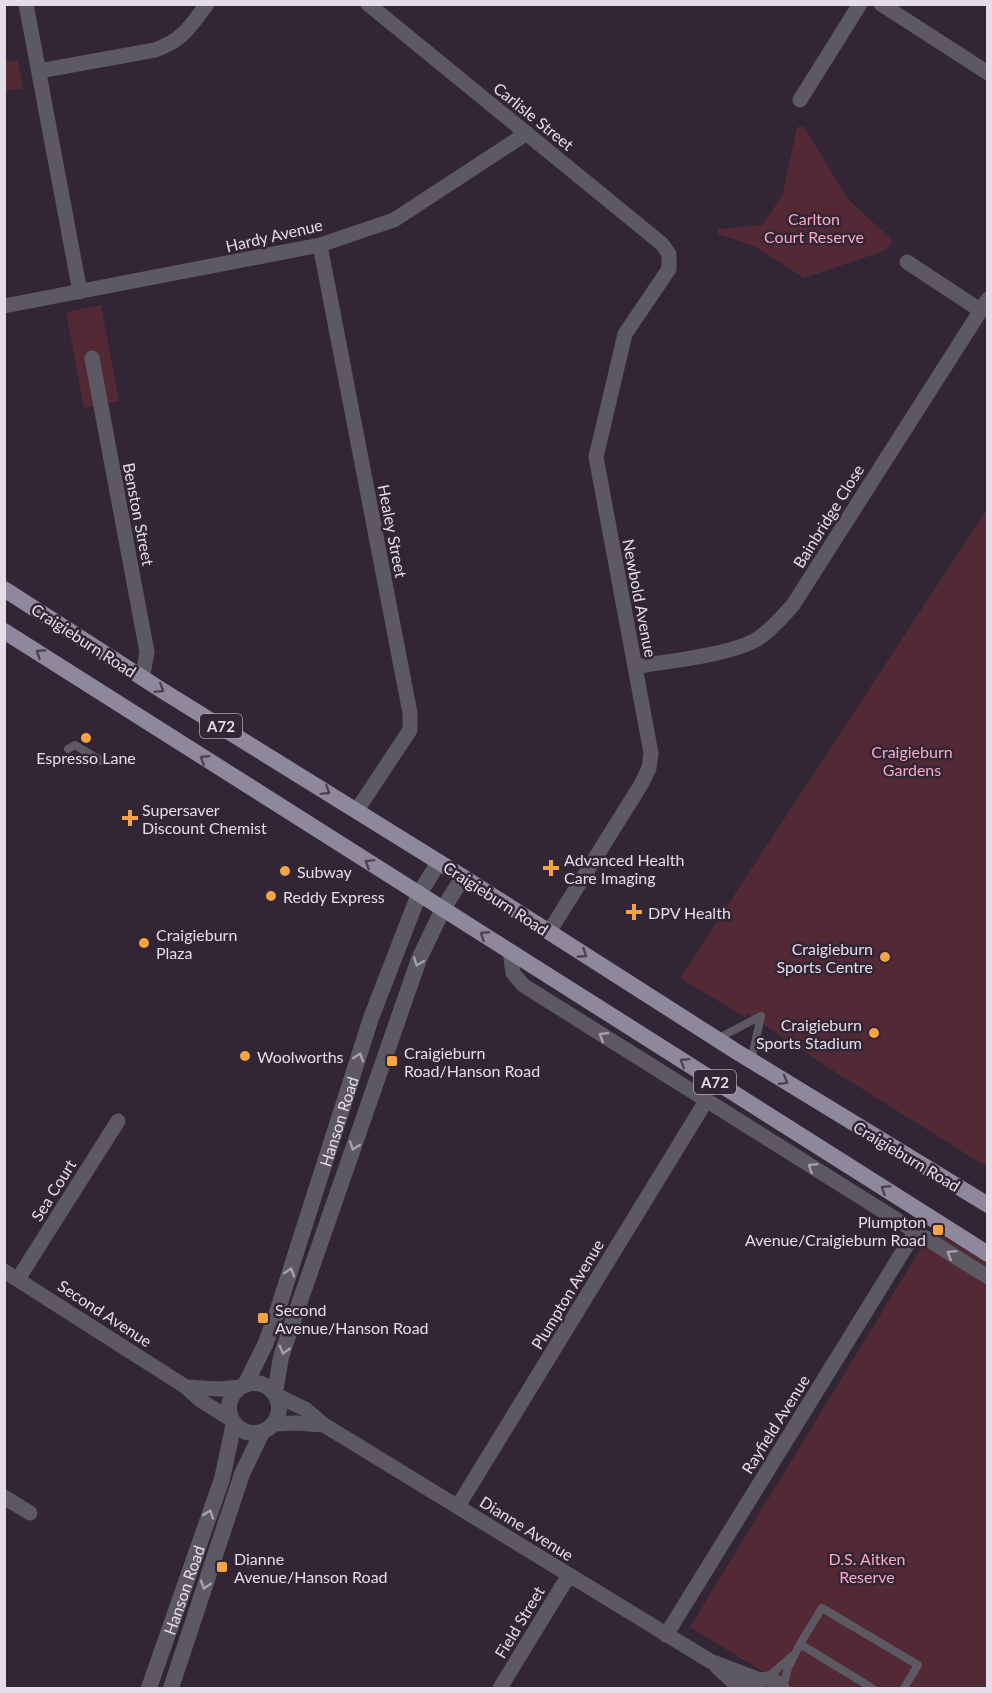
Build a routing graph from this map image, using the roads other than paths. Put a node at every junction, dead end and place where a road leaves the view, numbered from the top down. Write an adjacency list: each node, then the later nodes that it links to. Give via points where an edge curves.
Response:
1 (26, 4): 6 (street)
2 (207, 4): 6 (street, via 170,45)
3 (368, 4): 9 (street, Carlisle Street)
4 (860, 4): 8 (street)
5 (881, 4): 7 (street)
6 (39, 71): 13 (street)
7 (987, 73)
8 (800, 100)
9 (526, 133): 10 (street, Hardy Avenue, via 394,220); 11 (street, Carlisle Street, via 662,244)
10 (320, 245): 13 (street, Hardy Avenue); 23 (street, Healey Street, via 410,713 410,730)
11 (670, 260): 19 (street, Newbold Avenue, via 666,274 625,334 596,457)
12 (907, 262): 14 (street)
13 (80, 292): 15 (street, Hardy Avenue)
14 (984, 304): 19 (street, Bainbridge Close, via 793,605 777,623 739,647)
15 (4, 306)
16 (92, 358): 20 (street, Benston Street, via 145,643 146,660)
17 (4, 589): 20 (main road, Craigieburn Road / A72)
18 (4, 631): 26 (main road, A72, one-way to 18)
19 (635, 667): 28 (street, Newbold Avenue, via 651,753 649,768)
20 (140, 676): 23 (main road, Craigieburn Road / A72, one-way to 23)
21 (68, 749): 22 (lane, via 75,745)
22 (103, 762)
23 (357, 810): 24 (main road, Craigieburn Road / A72)
24 (439, 862): 25 (main road, Craigieburn Road / A72); 26 (street, Hanson Road)
25 (464, 877): 27 (street, Hanson Road); 28 (main road, Craigieburn Road / A72)
26 (419, 894): 27 (main road, A72); 40 (street, Hanson Road, one-way to 26, via 265,1345 371,1018)
27 (443, 909): 29 (main road, A72, one-way to 27); 42 (street, Hanson Road, one-way to 42, via 403,1003 281,1357)
28 (549, 932): 30 (main road, Craigieburn Road / A72, one-way to 30)
29 (510, 951): 32 (street, one-way to 29, via 519,982 513,973); 36 (main road, A72, one-way to 29)
30 (716, 1039): 31 (main road, Craigieburn Road / A72); 31 (lane, via 761,1016)
31 (751, 1061): 34 (main road, Craigieburn Road / A72, one-way to 34)
32 (706, 1101): 35 (street, one-way to 32); 47 (street, Plumpton Avenue)
33 (118, 1121): 39 (street, Sea Court)
34 (987, 1206)
35 (915, 1232): 38 (street, one-way to 35); 50 (street, Rayfield Avenue)
36 (987, 1254)
37 (4, 1270): 39 (street, Second Avenue)
38 (987, 1276)
39 (18, 1279): 41 (street, Second Avenue)
40 (243, 1386): 41 (street, Second Avenue); 42 (street, via 258,1383); 43 (street, via 231,1398)
41 (186, 1387): 43 (street, Second Avenue)
42 (275, 1394): 44 (street, Dianne Avenue, via 305,1409); 45 (street, via 279,1410)
43 (233, 1421): 45 (street, via 250,1433); 55 (street, Hanson Road, one-way to 43, via 222,1479)
44 (324, 1425): 45 (street, Dianne Avenue, via 296,1423); 47 (street, Dianne Avenue)
45 (268, 1428): 56 (street, Hanson Road, one-way to 56, via 242,1474)
46 (4, 1497): 48 (street)
47 (458, 1506): 49 (street, Dianne Avenue)
48 (30, 1513)
49 (569, 1575): 50 (street, Dianne Avenue); 57 (street, Field Street)
50 (666, 1635): 53 (street, Dianne Avenue)
51 (800, 1644): 52 (lane); 60 (lane); 61 (lane, via 822,1608 918,1665)
52 (794, 1654): 54 (lane); 59 (lane)
53 (710, 1661): 54 (street, Dianne Avenue); 58 (street, Dianne Avenue)
54 (759, 1682): 59 (street, Dianne Avenue, via 776,1682)
55 (149, 1689)
56 (171, 1689)
57 (500, 1689)
58 (740, 1689)
59 (783, 1689)
60 (872, 1689)
61 (904, 1689)

